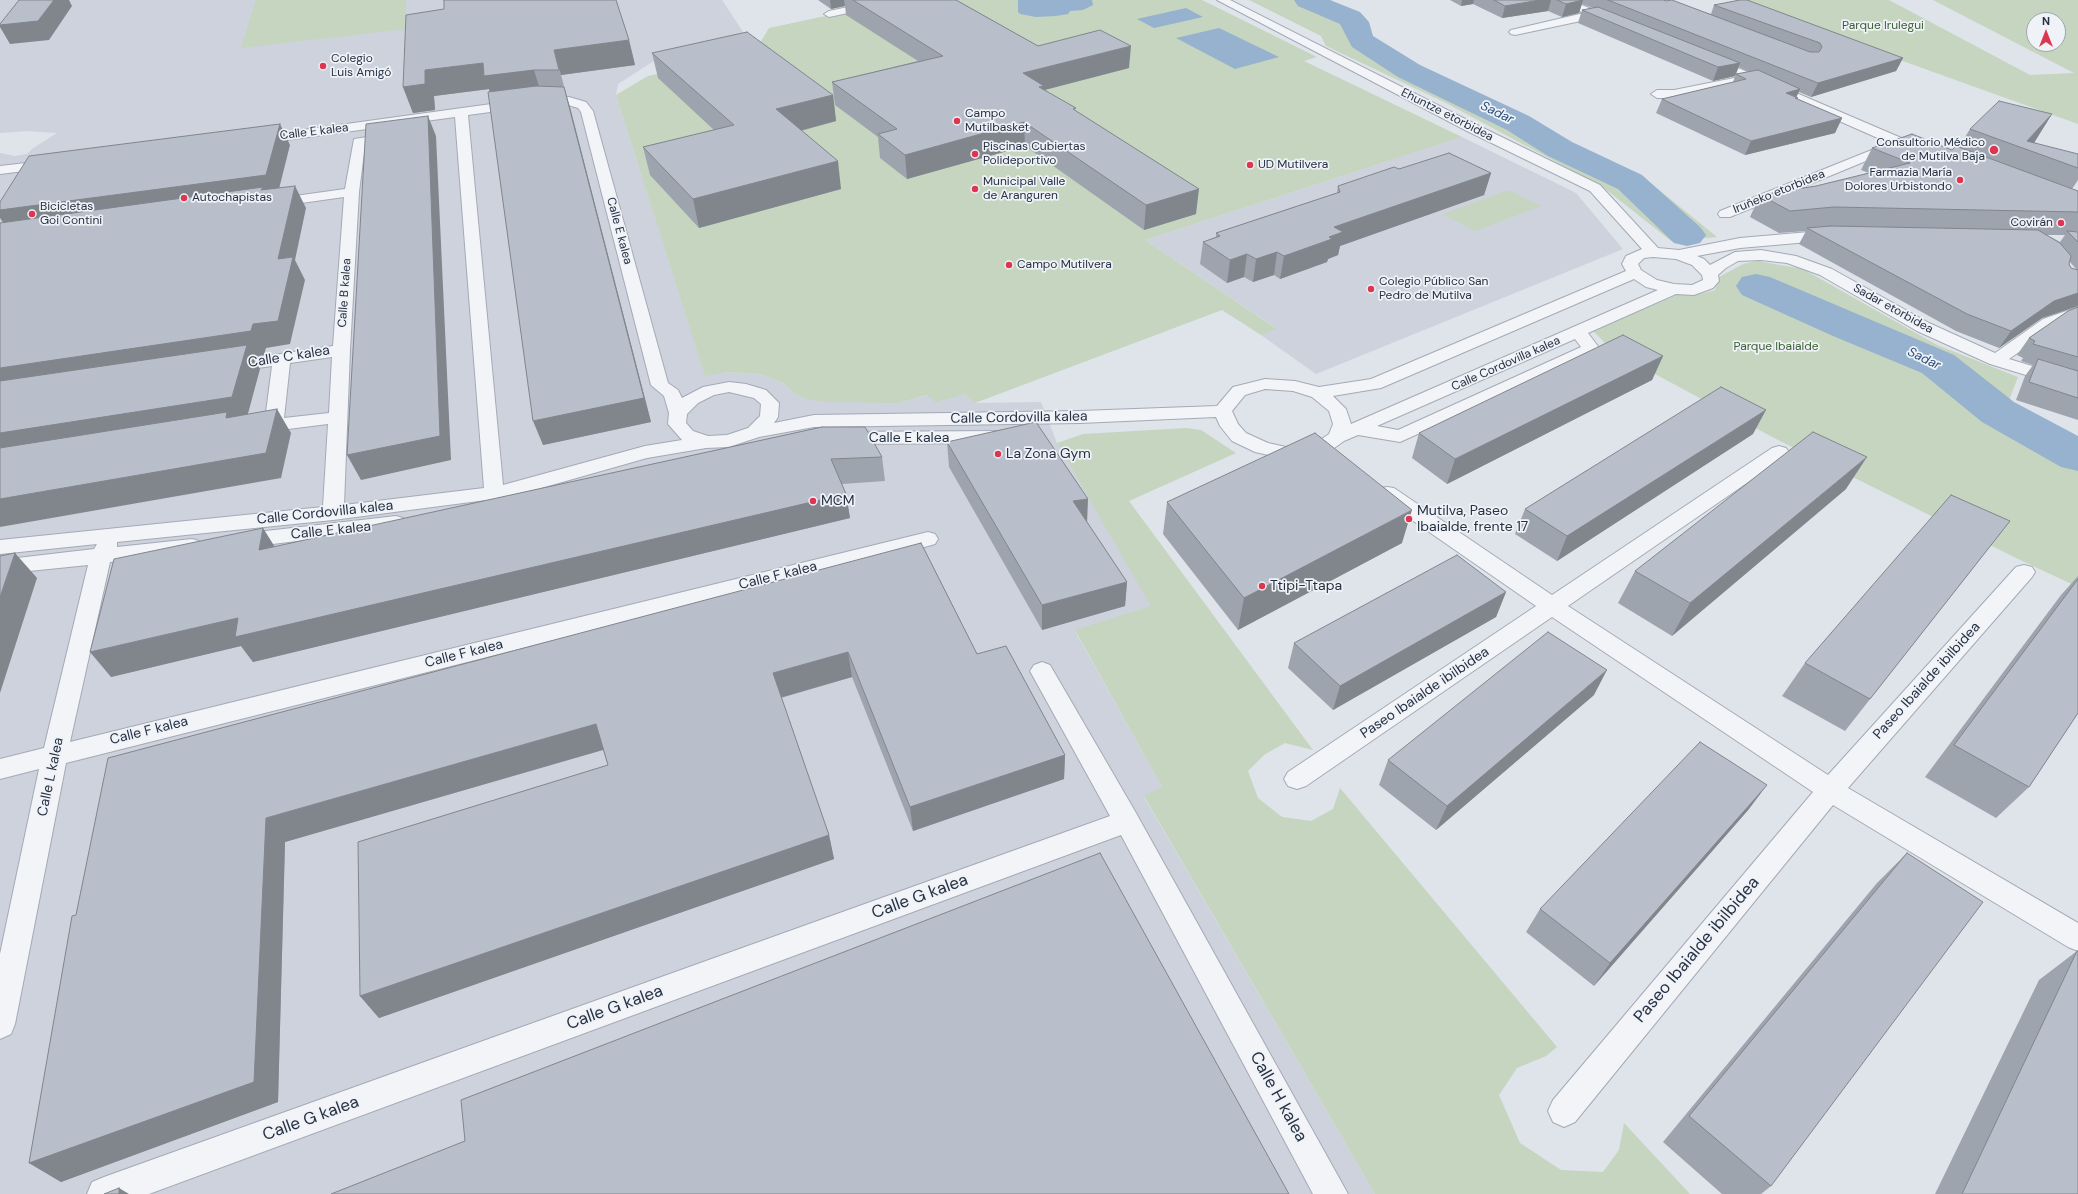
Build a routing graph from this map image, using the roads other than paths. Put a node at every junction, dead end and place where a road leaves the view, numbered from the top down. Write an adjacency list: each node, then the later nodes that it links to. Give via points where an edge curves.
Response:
1 (896, 0): 5 (street)
2 (1222, 0): 24 (street, Ehuntze etorbidea, via 1595,188)
3 (1560, 0): 4 (street)
4 (1596, 11): 6 (street); 7 (street)
5 (829, 14)
6 (1624, 25)
7 (1515, 32)
8 (1696, 55): 9 (street)
9 (1753, 78): 10 (street, via 1674,94); 14 (street)
10 (1656, 94)
11 (456, 124): 13 (street, Calle E kalea); 33 (street, Calle E kalea, via 542,101 569,101 582,105 587,111); 53 (street)
12 (407, 136): 20 (street, Calle B kalea, via 359,142)
13 (245, 141)
14 (1900, 143): 15 (street); 22 (street, Iruñeko etorbidea)
15 (1934, 157)
16 (64, 162): 18 (street)
17 (0, 165): 18 (street)
18 (24, 167): 19 (street)
19 (0, 170)
20 (352, 192): 21 (street); 30 (street, Calle B kalea)
21 (259, 205)
22 (1725, 214)
23 (1849, 235): 25 (street, via 1740,243)
24 (1654, 252): 25 (street); 26 (street, via 1640,254 1632,259 1630,264)
25 (1679, 255): 27 (street, via 1698,262)
26 (1635, 273): 28 (street, via 1652,284); 37 (street, via 1375,384)
27 (1710, 274): 28 (street, Sadar etorbidea, via 1711,281 1707,285 1694,290); 32 (street, Sadar etorbidea, via 1735,257 1761,255 1790,259 1826,272 1923,327)
28 (1674, 289): 48 (street, Calle Cordovilla kalea, via 1578,332 1591,349 1408,433 1400,436 1358,429)
29 (2078, 312): 32 (street, via 2049,323)
30 (341, 350): 31 (street, Calle C kalea); 40 (street, Calle B kalea)
31 (282, 358): 34 (street, Calle C kalea); 43 (street)
32 (1996, 360): 35 (street, Sadar etorbidea)
33 (655, 362): 36 (street, Calle E kalea, via 666,378 679,385); 41 (street, Calle E kalea, via 660,385 672,394)
34 (212, 369)
35 (2078, 386)
36 (709, 391): 38 (street, via 746,389 760,394 770,403); 41 (street, via 692,399)
37 (1318, 393): 39 (street, via 1295,386 1265,384 1240,391 1228,402); 48 (street, via 1337,409 1342,424)
38 (770, 407): 42 (street, Calle Cordovilla kalea); 45 (street, via 769,417)
39 (1223, 411): 42 (street, Calle Cordovilla kalea, via 1080,417); 48 (street, via 1228,426 1239,437 1262,448 1286,453)
40 (338, 417): 43 (street); 54 (street, Calle B kalea)
41 (678, 419): 47 (street, via 686,435); 49 (street, Calle Cordovilla kalea)
42 (814, 421): 45 (street, Calle Cordovilla kalea)
43 (274, 424): 44 (street)
44 (235, 430)
45 (755, 432): 47 (street, via 729,441)
46 (1014, 437): 53 (street, Calle E kalea, via 823,438 735,455 677,462)
47 (706, 442): 49 (street, Calle Cordovilla kalea)
48 (1330, 442): 51 (street)
49 (645, 452): 53 (street, Calle Cordovilla kalea, via 528,486)
50 (1779, 452): 61 (street, Paseo Ibaialde ibilbidea)
51 (1342, 460)
52 (1367, 478): 61 (street)
53 (492, 502): 54 (street, Calle Cordovilla kalea)
54 (333, 513): 57 (street, Calle Cordovilla kalea)
55 (421, 521): 57 (street, Calle E kalea)
56 (928, 539): 63 (street, Calle F kalea)
57 (107, 546): 58 (street, Calle Cordovilla kalea); 59 (street, Calle E kalea); 63 (street, Calle L kalea)
58 (0, 547)
59 (0, 567)
60 (2024, 572): 66 (street, Paseo Ibaialde ibilbidea)
61 (1552, 606): 65 (street, Paseo Ibaialde ibilbidea); 66 (street)
62 (1042, 671): 67 (street)
63 (55, 755): 64 (street, Calle F kalea); 69 (street, Calle L kalea)
64 (0, 769)
65 (1297, 779)
66 (1830, 790): 68 (street); 70 (street, Paseo Ibaialde ibilbidea)
67 (1127, 821): 71 (street, Calle G kalea); 72 (street, Calle H kalea)
68 (2078, 938)
69 (0, 1024)
70 (1564, 1111)
71 (104, 1194)
72 (1331, 1194)

